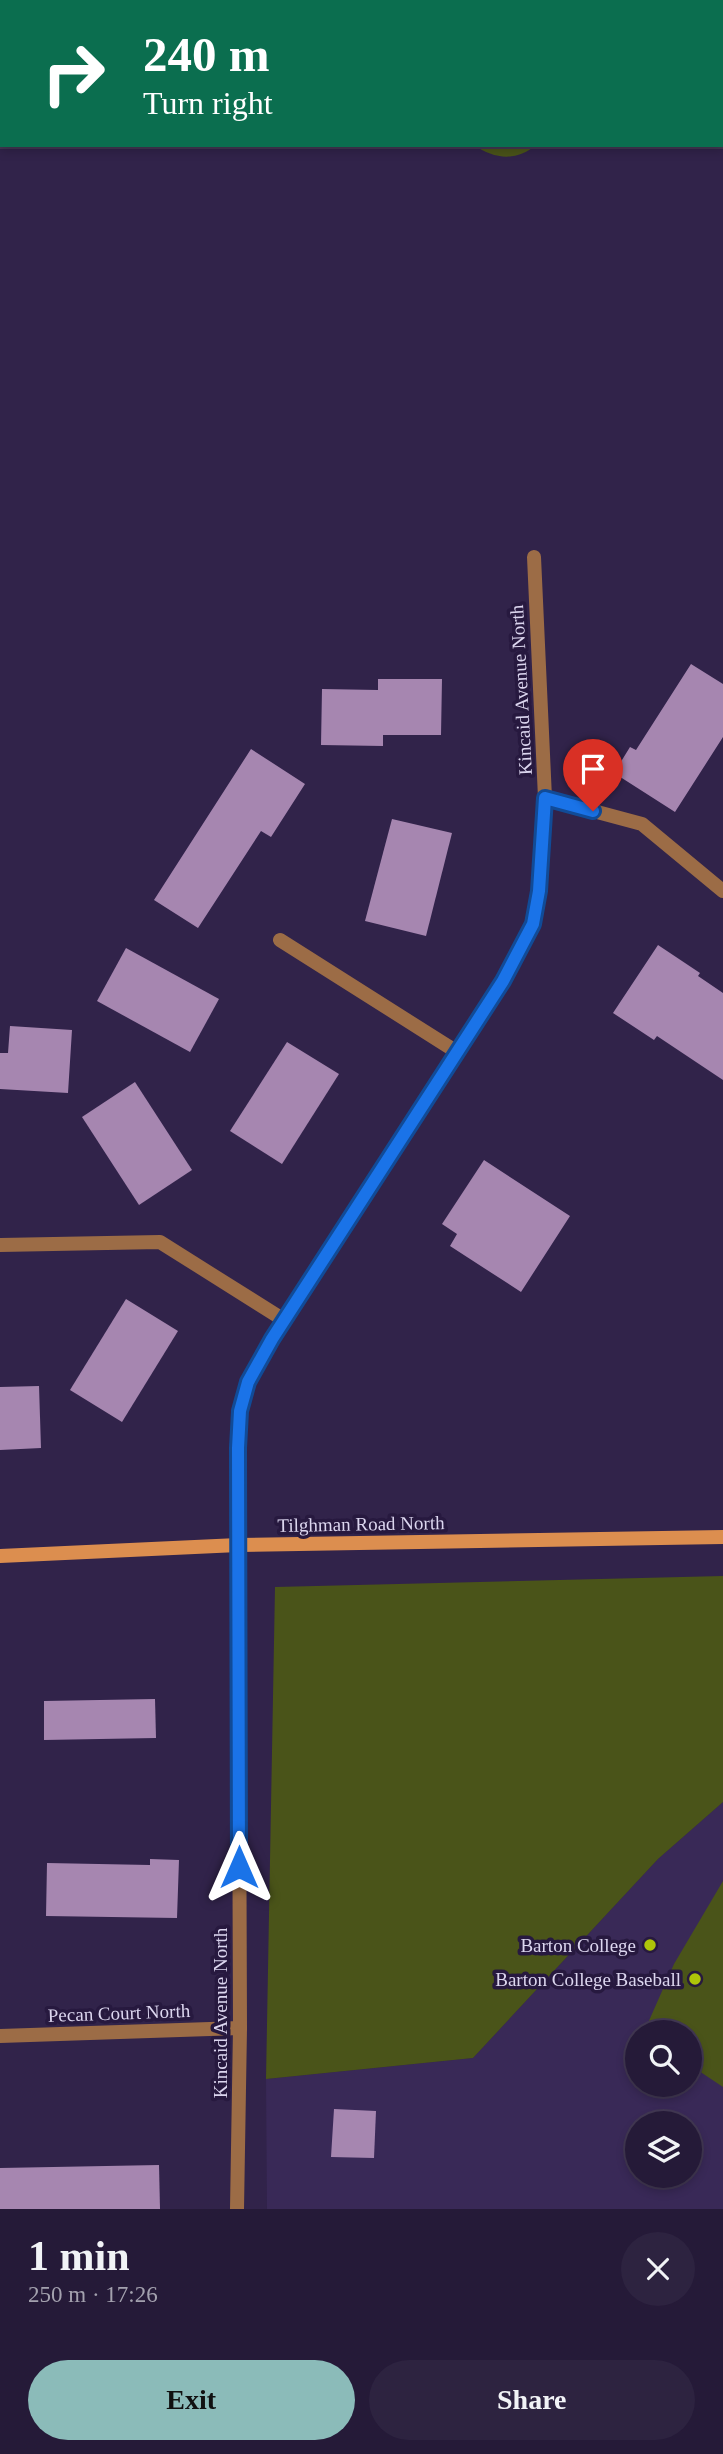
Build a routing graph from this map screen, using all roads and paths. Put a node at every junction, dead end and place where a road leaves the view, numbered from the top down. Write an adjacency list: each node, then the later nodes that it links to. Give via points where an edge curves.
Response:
1 (534, 557): 2 (street, Kincaid Avenue North)
2 (545, 798): 3 (street, via 642,824); 5 (street, Kincaid Avenue North, via 533,924)
3 (722, 889)
4 (280, 940): 5 (street)
5 (457, 1052): 7 (street, Kincaid Avenue North)
6 (0, 1245): 7 (street, via 160,1242)
7 (284, 1320): 9 (street, Kincaid Avenue North, via 248,1382 240,1411)
8 (723, 1536): 9 (street, Tilghman Road North)
9 (238, 1545): 10 (street, Tilghman Road North); 11 (street, Kincaid Avenue North)
10 (0, 1556)
11 (240, 2028): 12 (street, Pecan Court North); 13 (street, Kincaid Avenue North)
12 (0, 2036)
13 (237, 2209)

